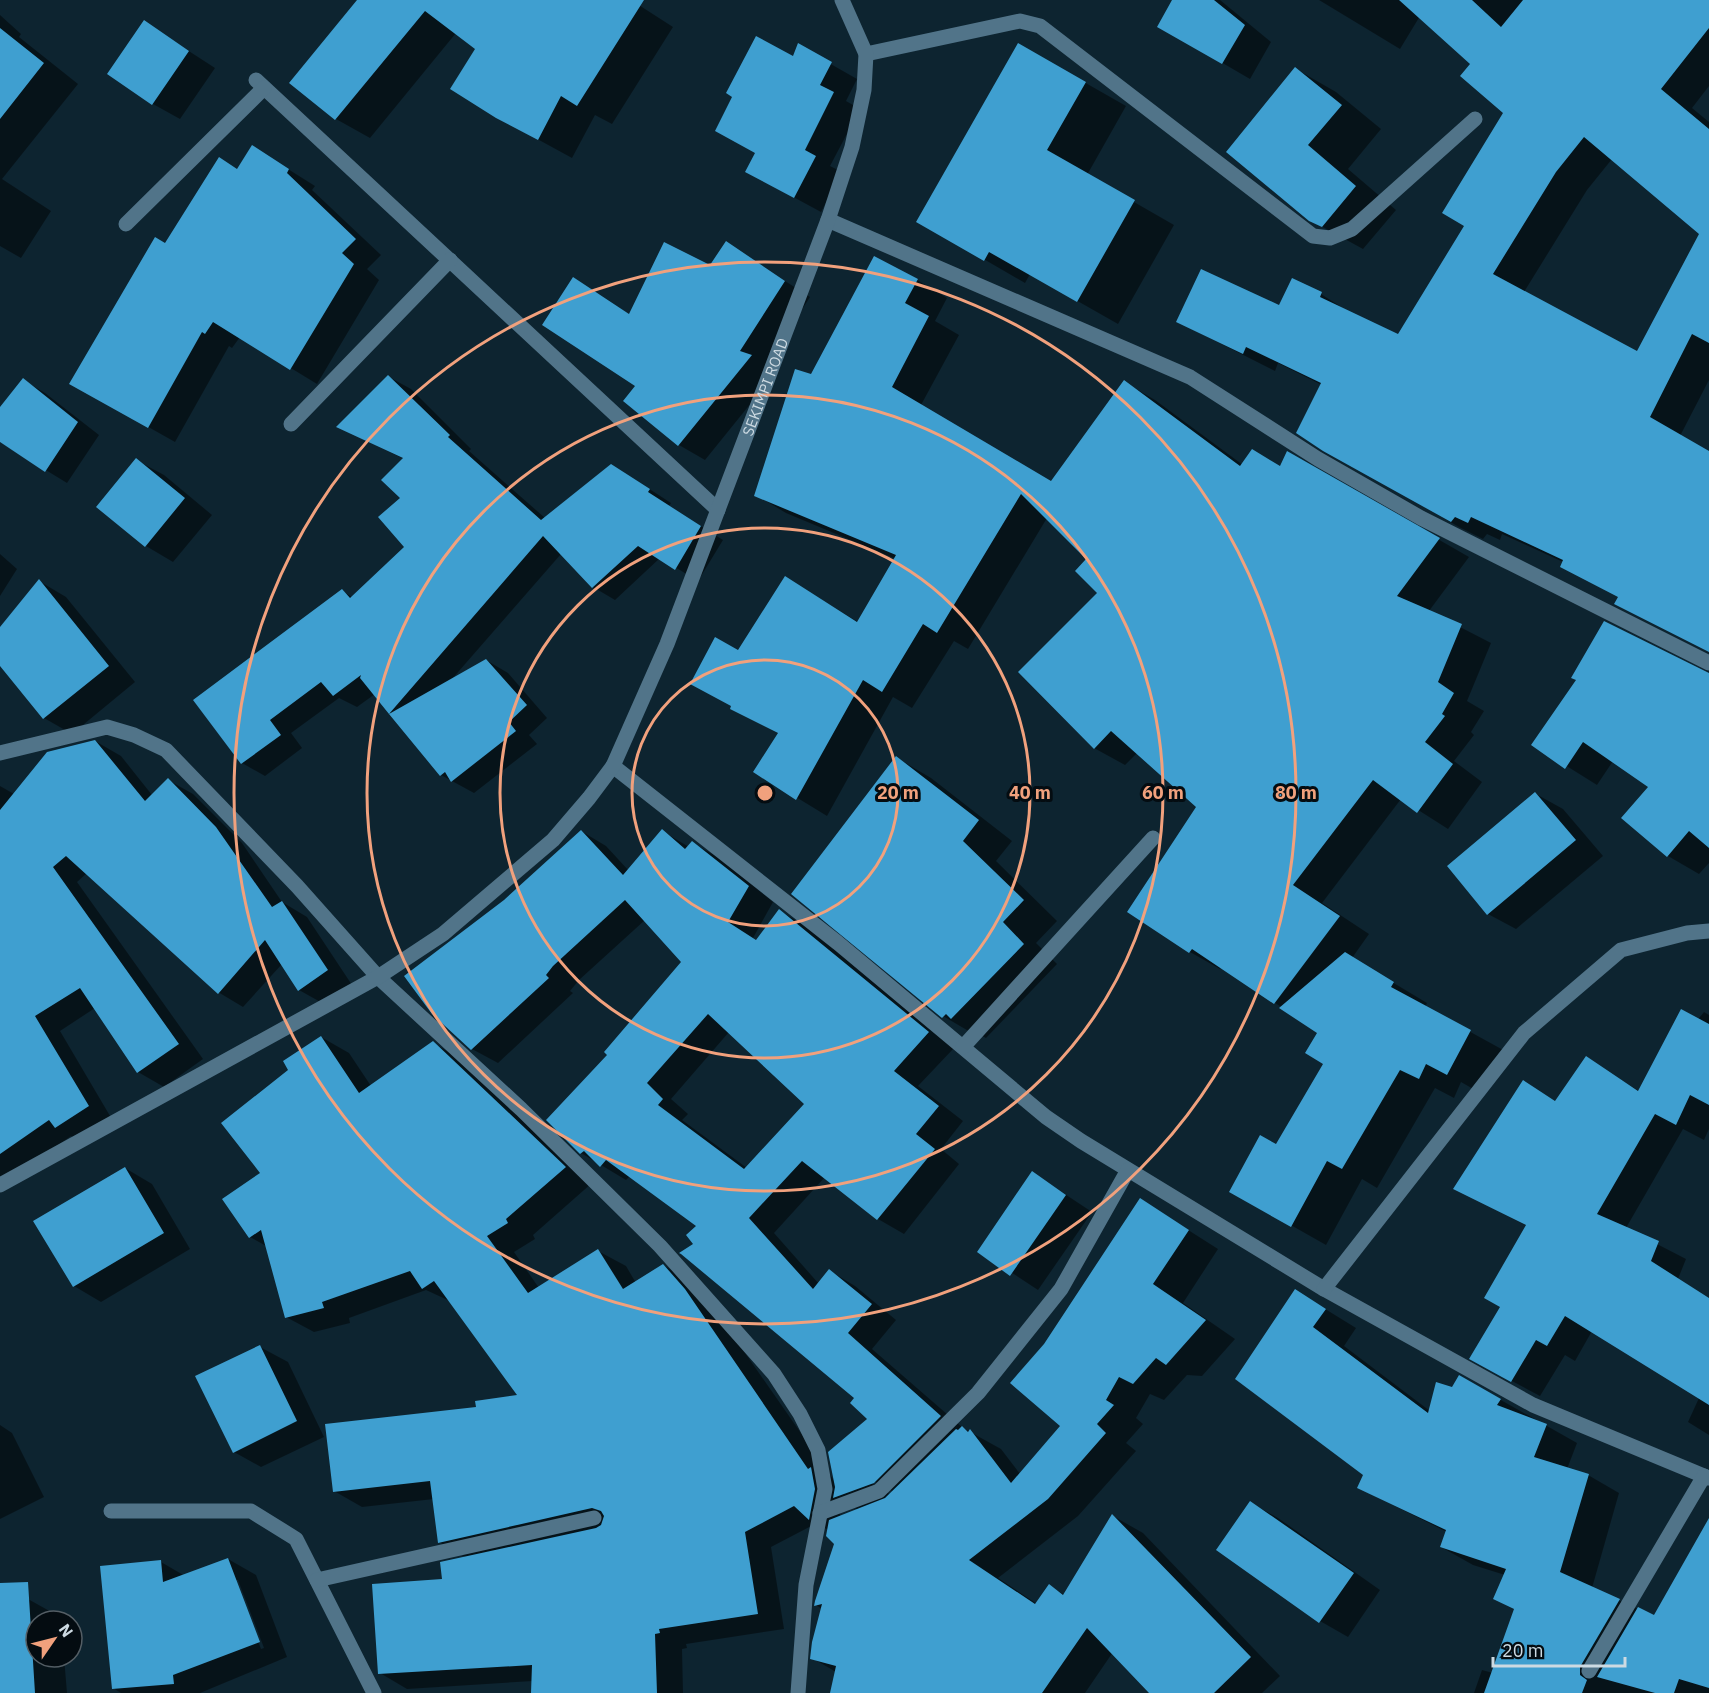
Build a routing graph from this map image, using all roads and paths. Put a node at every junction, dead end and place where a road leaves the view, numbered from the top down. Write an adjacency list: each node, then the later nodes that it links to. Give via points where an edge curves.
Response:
1 (842, 0): 2 (street, SEKIMPI ROAD)
2 (866, 54): 3 (street, via 1020,21 1040,26 1313,236 1330,238 1352,229); 4 (street, SEKIMPI ROAD, via 864,90 852,147)
3 (1475, 119)
4 (828, 220): 8 (street, SEKIMPI ROAD); 9 (street, via 1190,377 1318,459 1421,518)
5 (126, 224): 6 (street, via 260,84)
6 (450, 260): 7 (street); 8 (street)
7 (291, 424)
8 (718, 510): 11 (street, SEKIMPI ROAD, via 667,644)
9 (1709, 663)
10 (0, 753): 14 (street, via 107,727 166,750)
11 (613, 766): 14 (street, SEKIMPI ROAD, via 553,840 443,934); 15 (street)
12 (1153, 838): 15 (street)
13 (1709, 931): 18 (street, via 1620,950 1524,1034)
14 (378, 977): 17 (street, SEKIMPI ROAD); 21 (street, via 660,1245 774,1374 818,1450 825,1489)
15 (963, 1047): 16 (street, via 1046,1117)
16 (1128, 1170): 18 (street); 21 (street, via 1061,1289 978,1393 879,1491)
17 (0, 1185)
18 (1324, 1289): 19 (street, via 1533,1405)
19 (1706, 1477): 24 (street)
20 (111, 1511): 23 (street, via 251,1511 296,1539)
21 (820, 1513): 26 (street, via 806,1585)
22 (594, 1518): 23 (street)
23 (317, 1580): 25 (street)
24 (1589, 1671)
25 (374, 1693)
26 (798, 1693)

